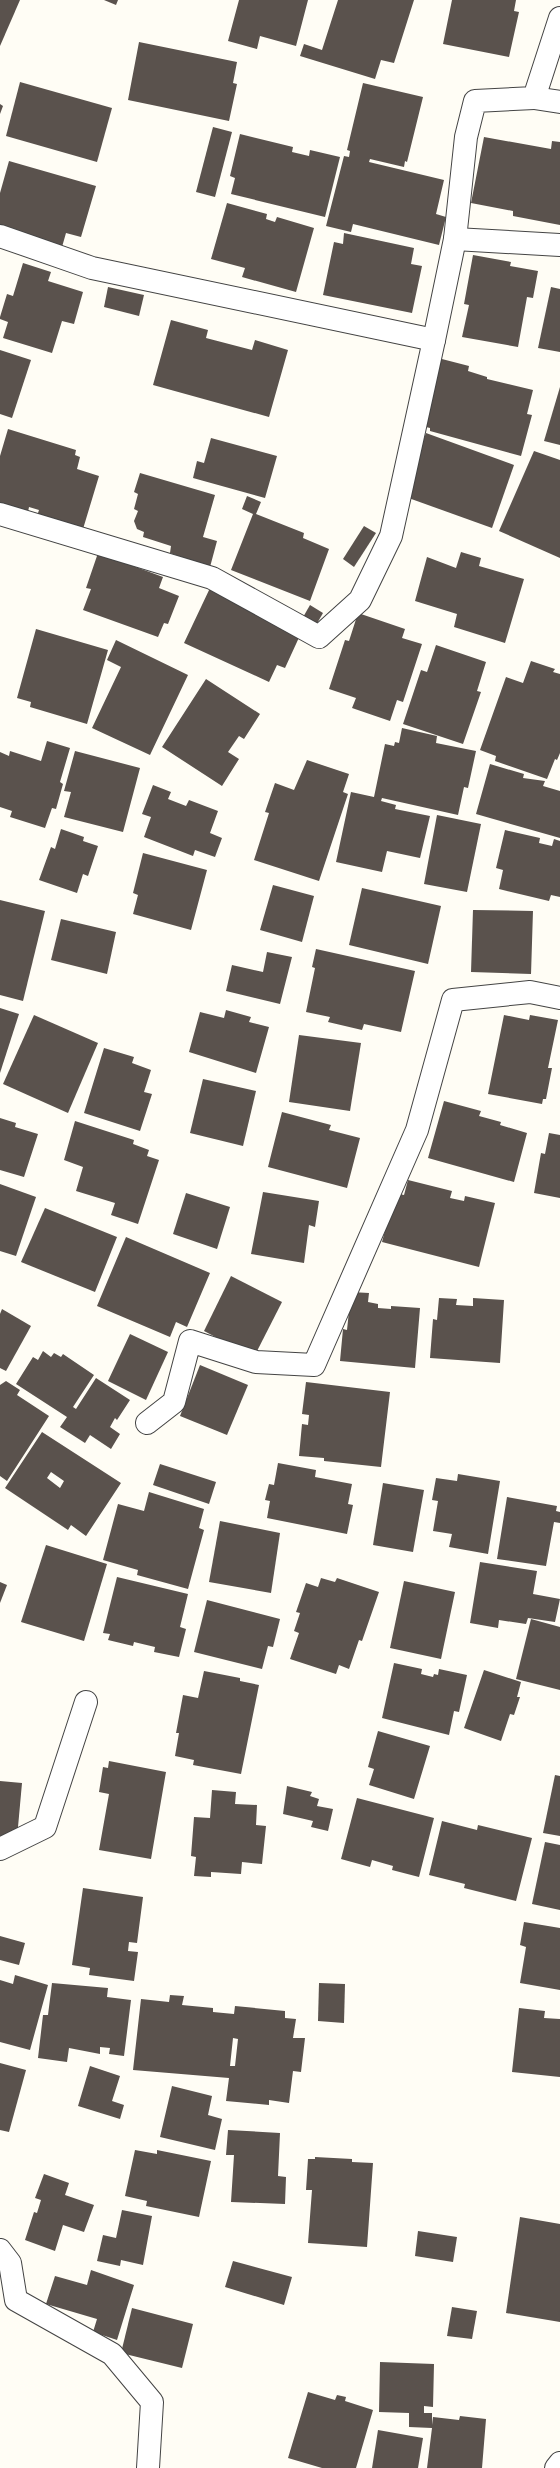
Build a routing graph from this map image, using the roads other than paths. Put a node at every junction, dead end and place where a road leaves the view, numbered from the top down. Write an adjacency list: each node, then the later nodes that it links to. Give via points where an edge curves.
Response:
1 (560, 18): 2 (street)
2 (534, 98): 3 (street); 5 (street, via 475,101 466,137)
3 (560, 102)
4 (0, 236): 7 (street, via 92,268)
5 (455, 239): 6 (street); 7 (street)
6 (560, 244)
7 (434, 340): 8 (street, via 391,536 360,600 319,637 212,578)
8 (0, 514)
9 (560, 998): 10 (street, via 530,992 453,1000 417,1130 314,1365 256,1362 190,1341 174,1402)
10 (147, 1423)
11 (86, 1702): 12 (street, via 45,1827)
12 (0, 1849)
13 (0, 2250): 15 (street, via 10,2263 16,2300 112,2354 152,2402)
14 (560, 2463): 16 (street)
15 (148, 2468)
16 (556, 2468)

